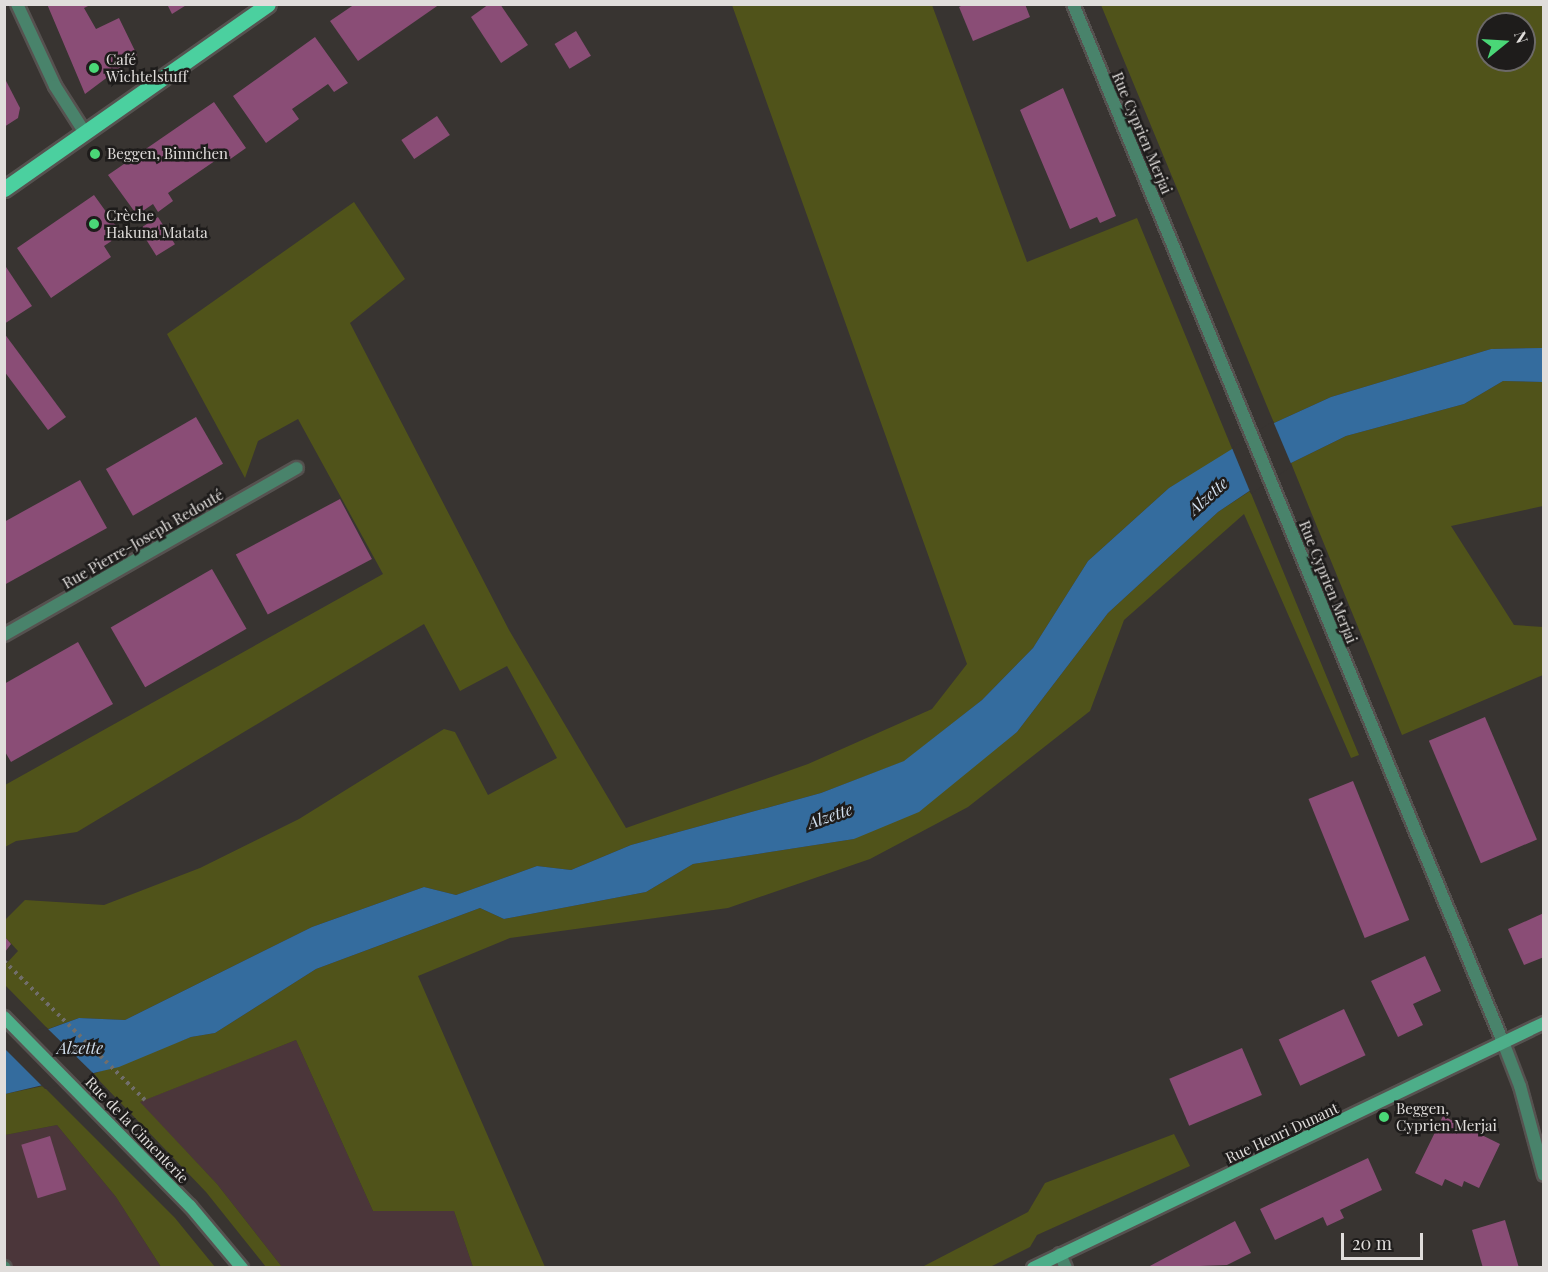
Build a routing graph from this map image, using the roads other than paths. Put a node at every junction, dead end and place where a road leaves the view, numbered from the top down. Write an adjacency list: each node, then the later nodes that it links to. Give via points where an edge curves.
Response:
1 (17, 4): 4 (street, via 55,86)
2 (268, 4): 4 (main road)
3 (1073, 4): 10 (street, Rue Cyprien Merjai)
4 (85, 133): 5 (main road)
5 (4, 189)
6 (297, 468): 7 (street, Rue Pierre-Joseph Redouté)
7 (4, 635)
8 (4, 1017): 13 (main road, Rue de la Cimenterie, via 190,1206)
9 (1544, 1023): 10 (main road, Rue Henri Dunant)
10 (1503, 1042): 11 (street, Rue Cyprien Merjai, via 1520,1086); 12 (main road, Rue Henri Dunant)
11 (1544, 1175)
12 (1060, 1254): 14 (main road, Rue Henri Dunant); 15 (street)
13 (242, 1268)
14 (1032, 1268)
15 (1066, 1268)

